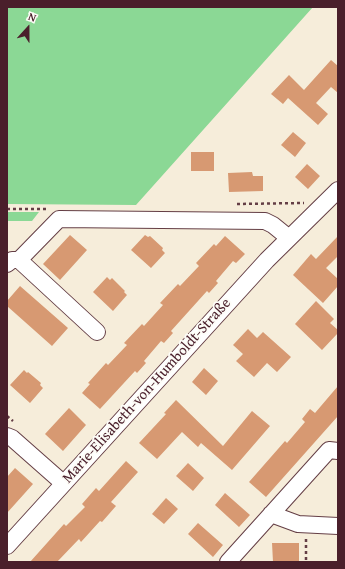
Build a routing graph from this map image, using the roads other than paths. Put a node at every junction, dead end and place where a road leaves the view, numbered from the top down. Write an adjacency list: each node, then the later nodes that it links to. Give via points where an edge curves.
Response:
1 (338, 190): 2 (street, Marie-Elisabeth-von-Humboldt-Straße)
2 (289, 238): 3 (street, via 265,221 55,214); 7 (street, Marie-Elisabeth-von-Humboldt-Straße)
3 (13, 262): 4 (street)
4 (97, 332)
5 (7, 436): 7 (street)
6 (338, 451): 8 (street, via 329,450)
7 (63, 483): 10 (street, Marie-Elisabeth-von-Humboldt-Straße)
8 (271, 514): 9 (street, via 298,524); 11 (street)
9 (338, 526)
10 (7, 546)
11 (228, 562)

